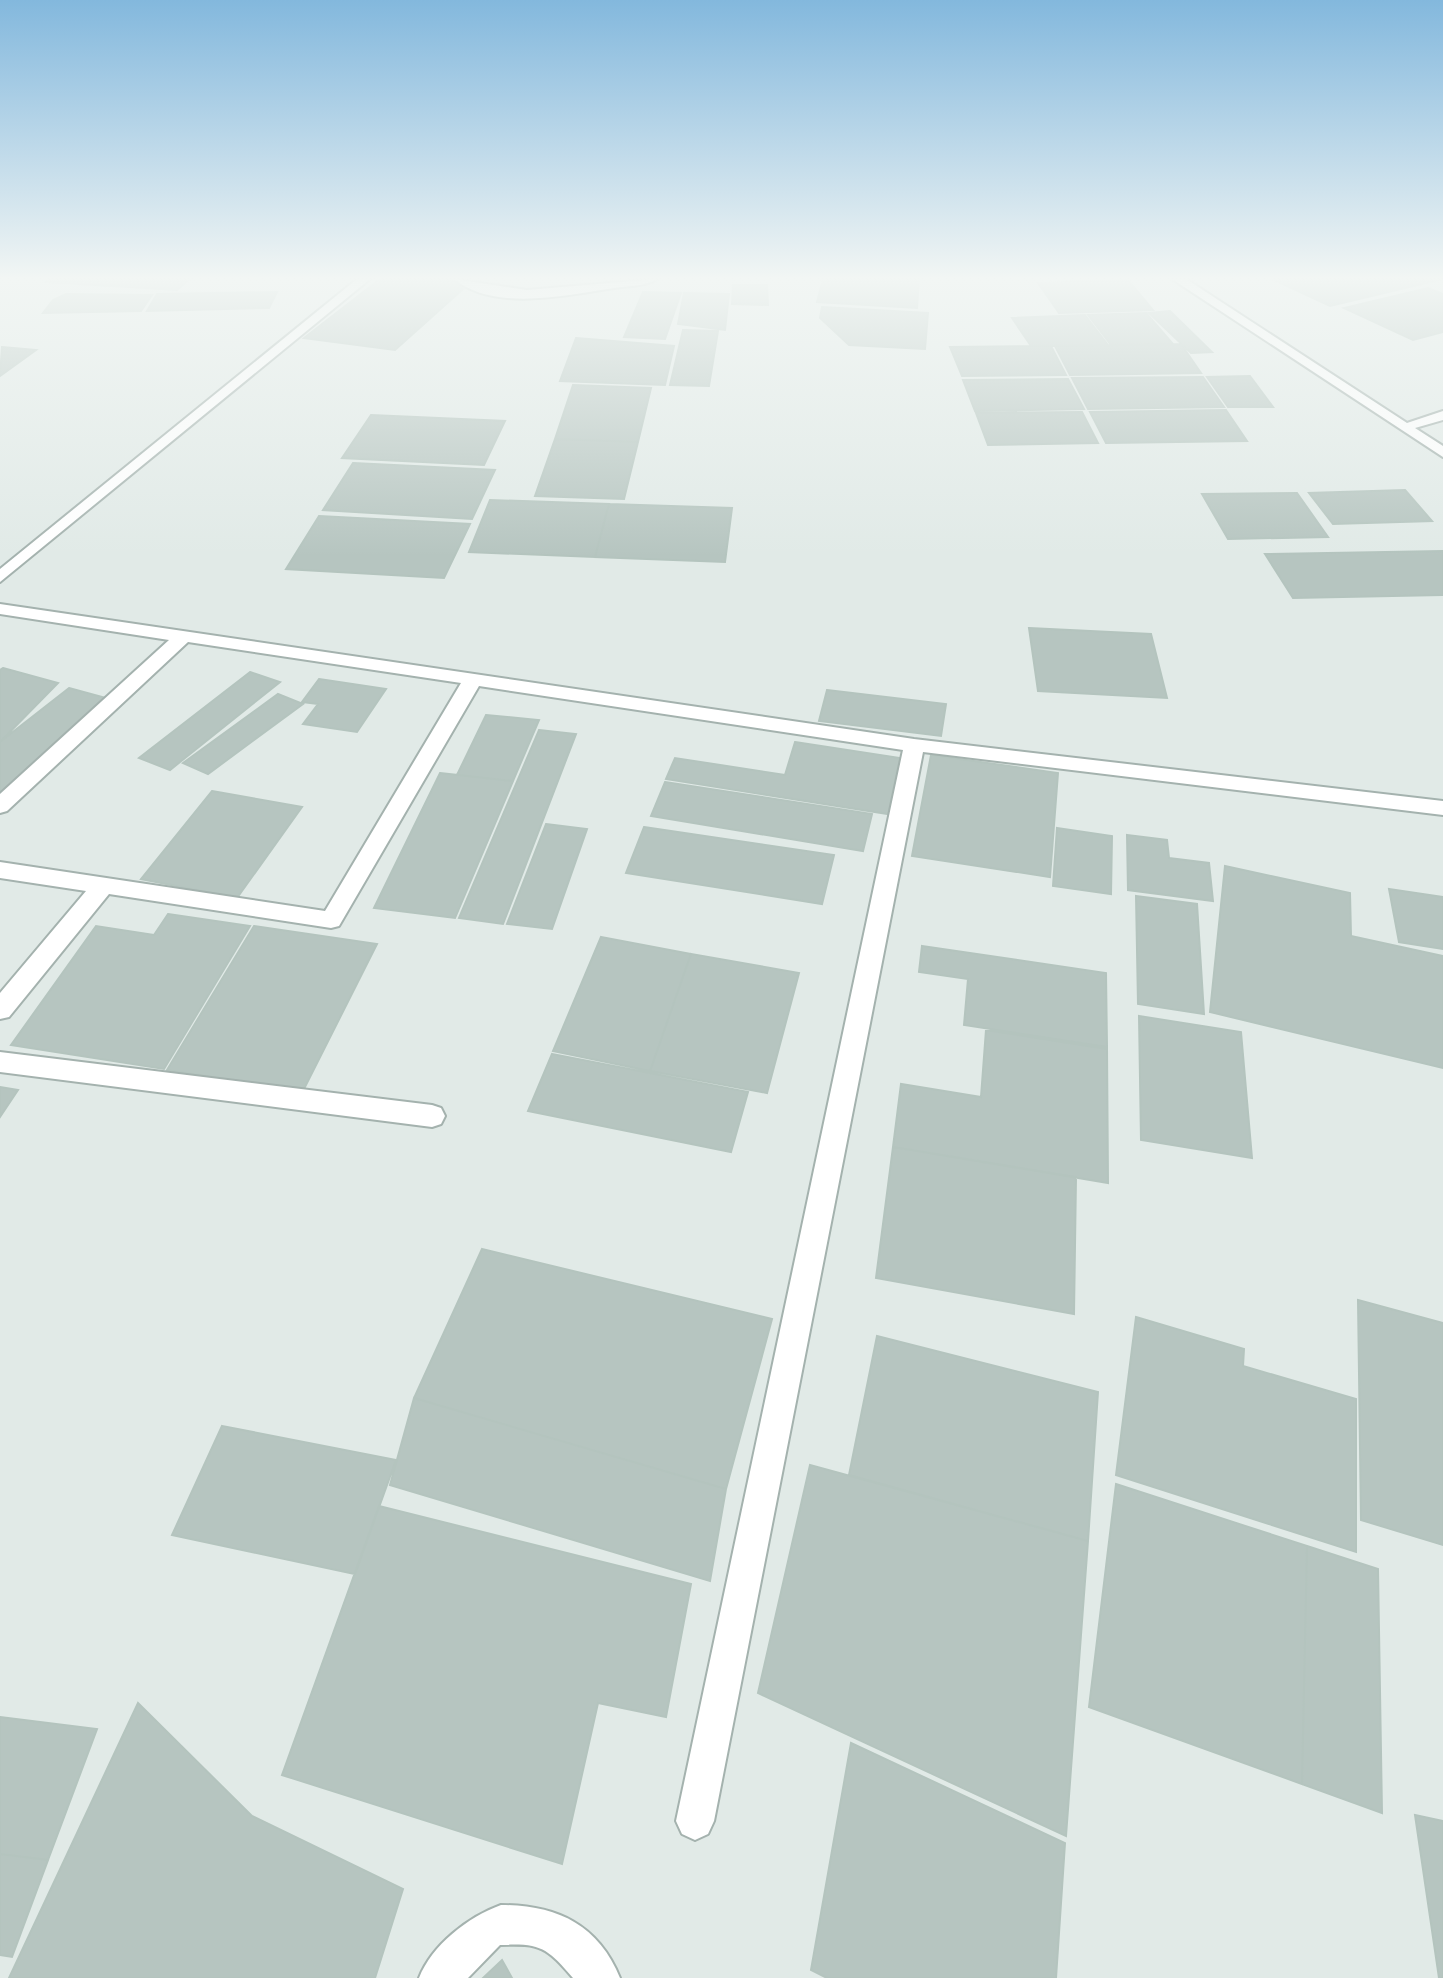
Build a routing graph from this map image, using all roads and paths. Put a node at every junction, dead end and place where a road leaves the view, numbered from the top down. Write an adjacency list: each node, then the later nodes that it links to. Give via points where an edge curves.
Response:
1 (251, 371): 8 (street)
2 (1319, 371): 7 (street)
3 (1334, 371): 5 (street)
4 (1443, 415): 5 (street)
5 (1414, 424): 6 (street)
6 (1443, 443)
7 (1443, 453)
8 (0, 577)
9 (0, 609): 10 (street)
10 (184, 636): 11 (street); 13 (street)
11 (472, 681): 12 (street); 16 (street, via 331,920)
12 (914, 745): 14 (street); 20 (street)
13 (0, 806)
14 (1443, 808)
15 (0, 870): 16 (street)
16 (103, 886): 17 (street)
17 (0, 1010)
18 (0, 1062): 19 (street)
19 (432, 1116)
20 (695, 1821)
21 (439, 1978): 22 (street, via 487,1930 530,1925 564,1937)
22 (600, 1978)

